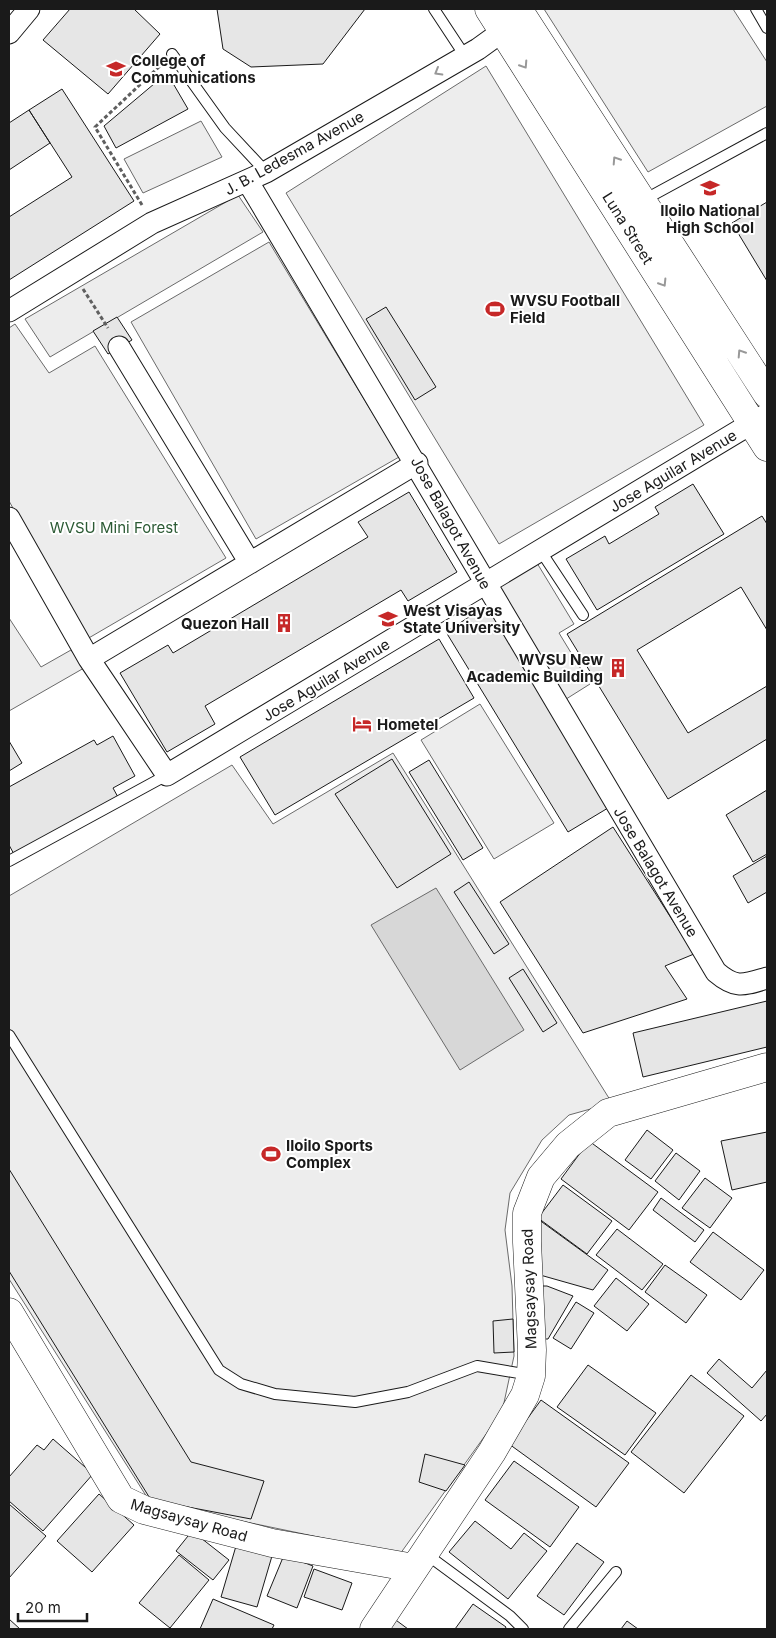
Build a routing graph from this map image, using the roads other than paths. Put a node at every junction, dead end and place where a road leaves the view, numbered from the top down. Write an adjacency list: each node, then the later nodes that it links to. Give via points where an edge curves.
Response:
1 (29, 9): 7 (street)
2 (434, 9): 9 (lane)
3 (489, 9): 5 (street, Luna Street)
4 (756, 9): 6 (lane)
5 (514, 19): 9 (street, J. B. Ledesma Avenue); 13 (street, Luna Street)
6 (767, 28)
7 (9, 34)
8 (172, 54): 11 (lane, via 225,128)
9 (465, 56): 11 (street, J. B. Ledesma Avenue, one-way to 11)
10 (767, 133): 13 (lane)
11 (266, 172): 12 (street, J. B. Ledesma Avenue)
12 (248, 182): 14 (street, J. B. Ledesma Avenue, via 152,223); 19 (street, Jose Balagot Avenue)
13 (630, 207): 16 (street, Luna Street, one-way to 13); 17 (street, Luna Street, one-way to 17)
14 (9, 311)
15 (119, 346): 22 (street)
16 (767, 394)
17 (760, 419): 18 (street, Luna Street); 21 (street, Jose Aguilar Avenue)
18 (767, 447)
19 (417, 463): 22 (street); 23 (street, Jose Balagot Avenue)
20 (9, 518): 25 (street)
21 (540, 550): 23 (street, Jose Aguilar Avenue); 24 (lane)
22 (250, 563): 25 (street)
23 (485, 584): 26 (street, Jose Aguilar Avenue); 28 (street, Jose Balagot Avenue, via 716,972 728,983 746,984)
24 (583, 615)
25 (89, 659): 26 (street)
26 (167, 775): 27 (lane, Jose Aguilar Avenue)
27 (9, 861)
28 (767, 978)
29 (9, 1035): 32 (lane, via 219,1370 241,1384 275,1394 355,1402 408,1392 477,1366)
30 (767, 1067): 32 (street, Magsaysay Road, via 608,1113 568,1145 541,1177 527,1213)
31 (9, 1312): 33 (street, Magsaysay Road, via 121,1499 144,1510 272,1543)
32 (531, 1376): 33 (street, Magsaysay Road, via 525,1395 492,1452)
33 (419, 1561): 35 (street, Magsaysay Road); 36 (lane, via 510,1616)
34 (616, 1572): 37 (lane)
35 (374, 1629)
36 (523, 1629)
37 (569, 1629)

